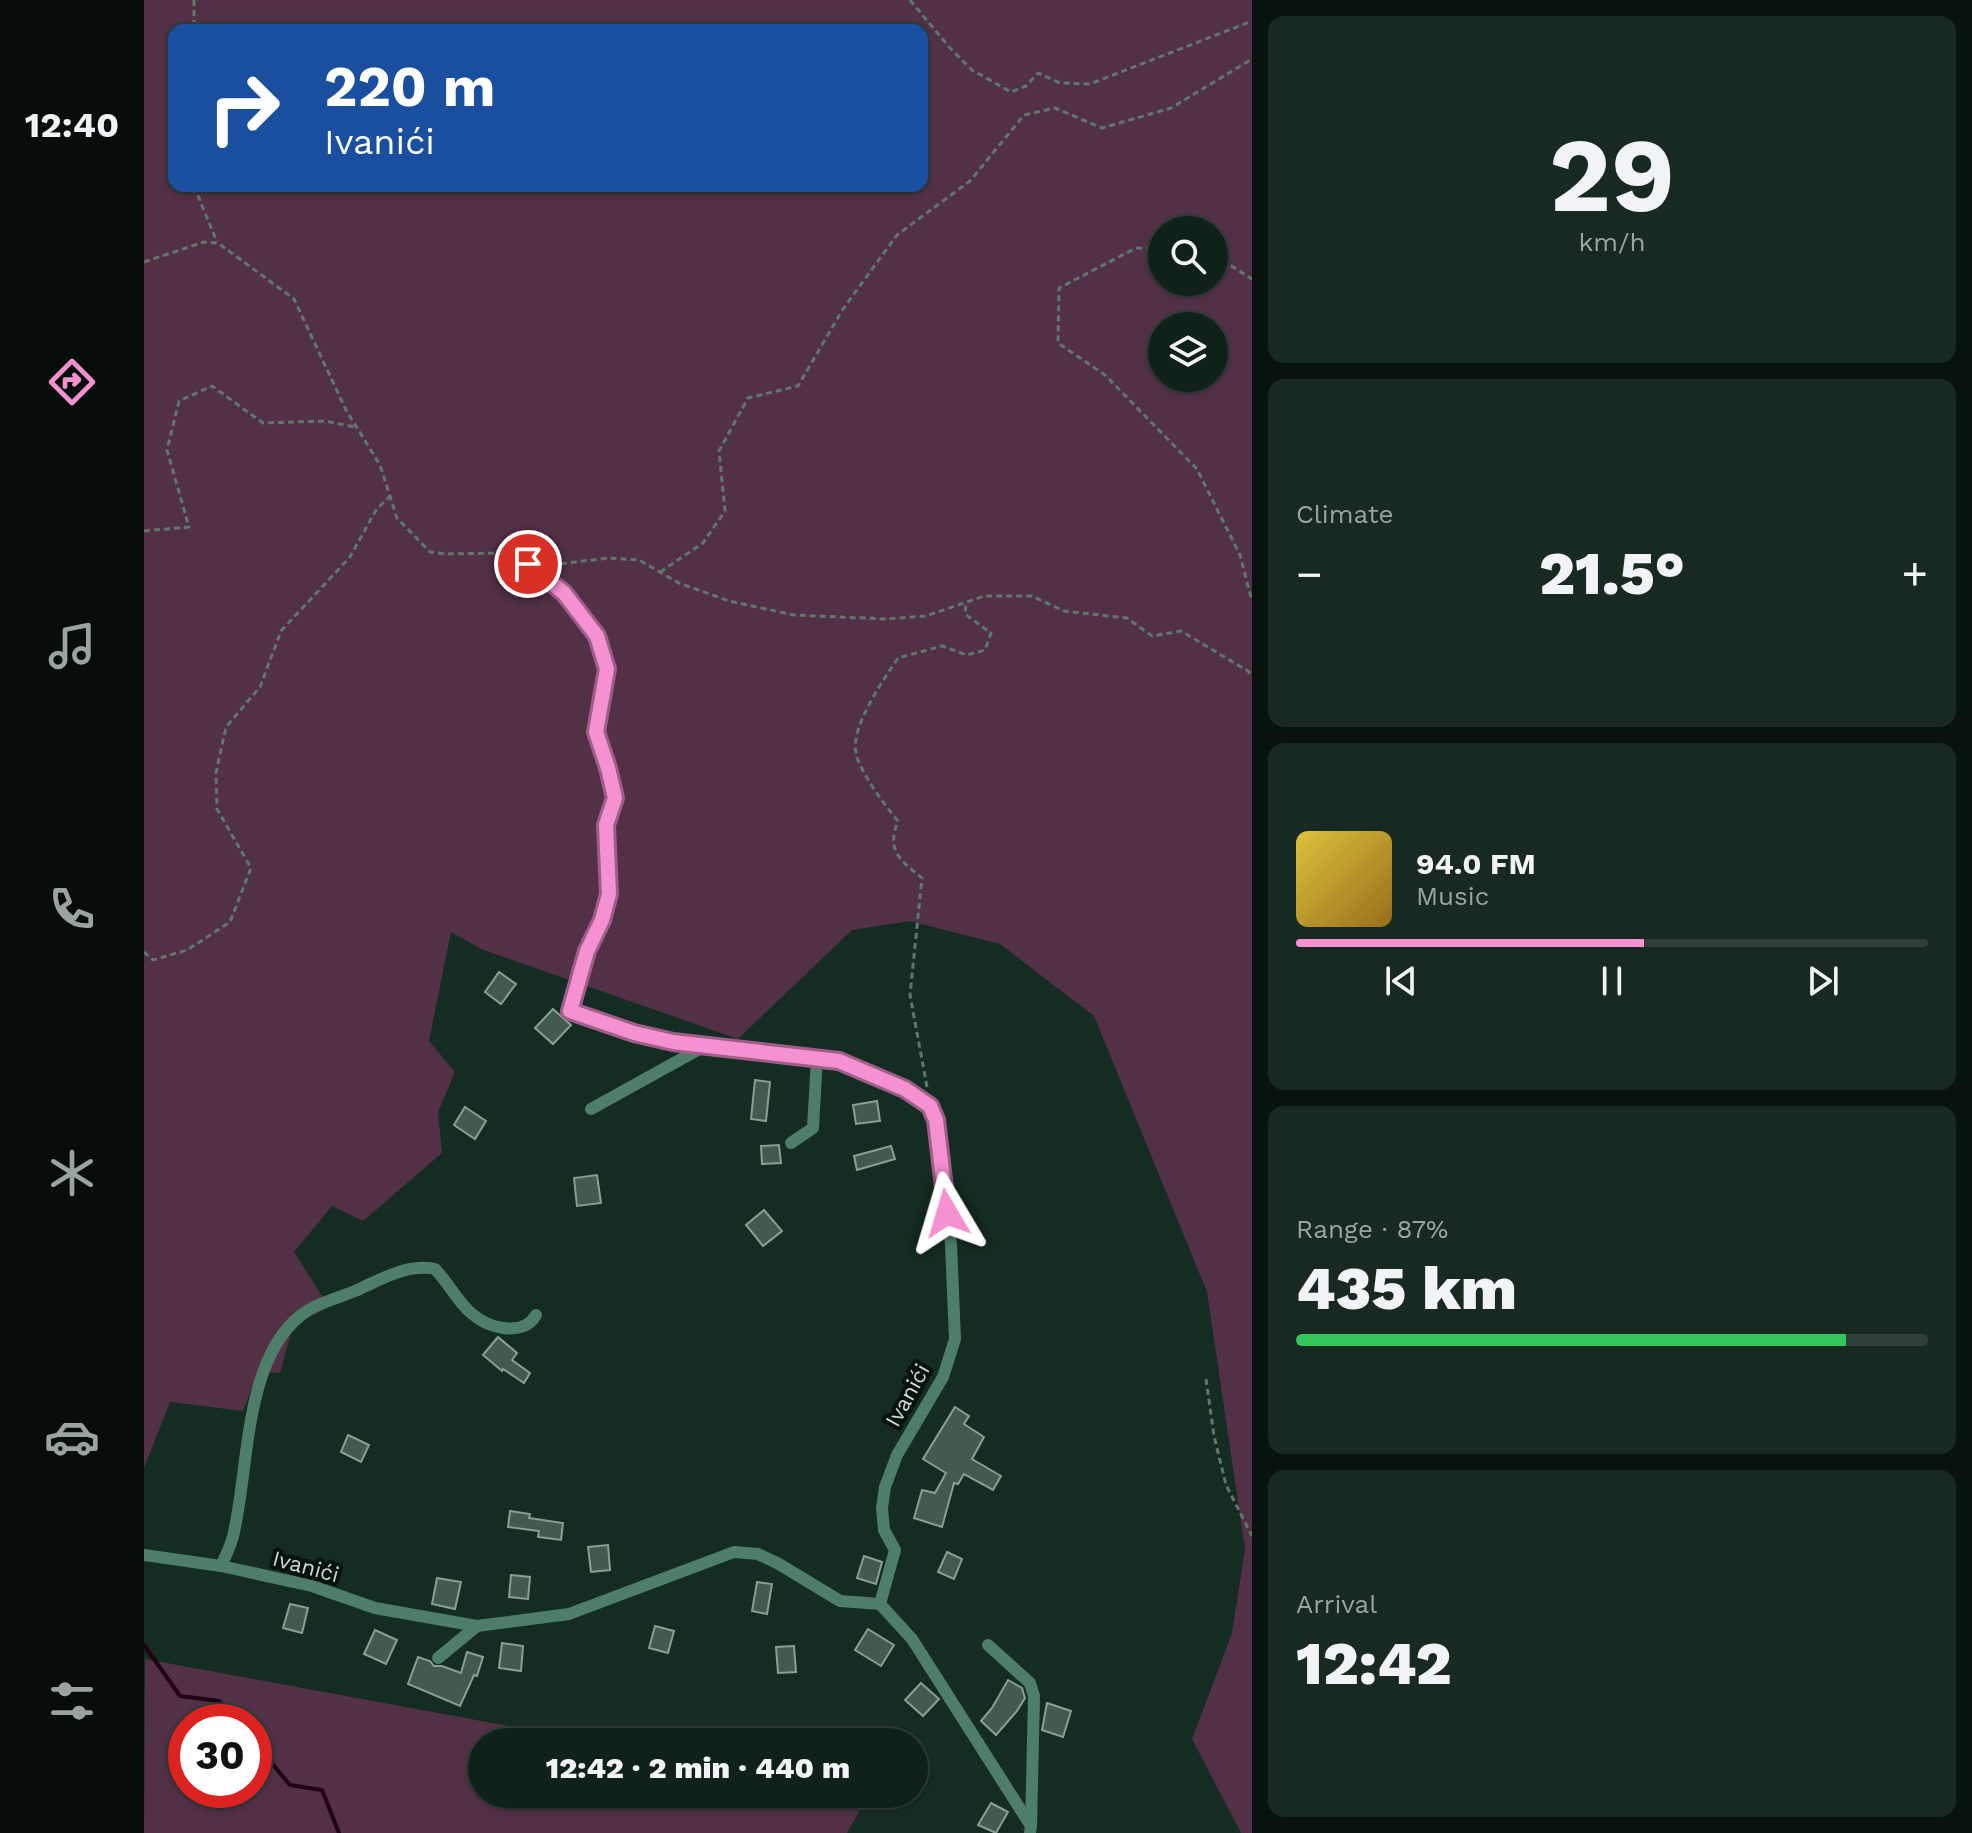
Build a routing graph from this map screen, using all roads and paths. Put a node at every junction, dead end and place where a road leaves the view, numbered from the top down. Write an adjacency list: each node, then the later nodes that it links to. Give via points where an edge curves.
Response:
1 (194, 0): 4 (path)
2 (910, 0): 3 (path, via 972,70 1011,92 1038,73 1060,83 1090,84)
3 (1252, 21)
4 (194, 24)
5 (1252, 59): 16 (path, via 1171,108 1102,128 1055,108 1024,115 970,181 897,235 843,309 798,386 748,398 719,451 725,511 703,543)
6 (197, 192): 7 (path)
7 (218, 243): 9 (path, via 204,242); 12 (path, via 294,299)
8 (1148, 248): 17 (path, via 1136,248 1059,288 1058,343 1105,375 1197,469 1240,555)
9 (144, 262)
10 (1228, 264): 11 (path)
11 (1252, 279)
12 (356, 427): 13 (path); 14 (path, via 325,421 263,423 212,386 179,401 167,450 189,527)
13 (391, 495): 15 (path, via 397,518 430,552 501,553); 20 (path, via 376,510 350,557 281,631 260,687 226,727 216,773 217,809 251,868 230,922 187,950 153,960)
14 (144, 531)
15 (528, 564): 16 (path, via 608,558 639,560); 21 (street, via 564,593 597,636 607,669 596,732 615,798 606,825 609,894 570,1011 634,1033)
16 (660, 572): 18 (path, via 729,601 794,615 926,616)
17 (1252, 601)
18 (966, 602): 19 (path, via 984,596 1032,596 1064,611 1127,618 1152,636 1181,631); 23 (path, via 965,614 991,633 985,650 967,655 942,646 898,658 858,731 855,753 879,799 898,821 892,836 898,858 922,878 910,995)
19 (1252, 676)
20 (144, 952)
21 (703, 1047): 22 (street); 24 (street)
22 (817, 1058): 23 (street, via 839,1061 905,1089); 25 (street, via 813,1128)
23 (930, 1106): 31 (street, Ivanići, via 951,1244 955,1339 943,1377 897,1455 885,1487 884,1530 895,1550)
24 (591, 1109)
25 (791, 1143)
26 (536, 1315): 30 (street, via 517,1330 490,1324 471,1314 435,1269 421,1266 302,1313 270,1352 250,1429 234,1534)
27 (1206, 1379): 28 (path, via 1226,1485)
28 (1252, 1536)
29 (144, 1555): 30 (street, Ivanići)
30 (221, 1566): 32 (street, Ivanići, via 312,1586 375,1608)
31 (880, 1604): 32 (street, Ivanići, via 840,1601 758,1554 734,1552 569,1614); 35 (street, via 912,1639)
32 (477, 1626): 34 (street)
33 (988, 1645): 35 (street, via 1030,1683 1034,1696)
34 (438, 1658)
35 (1031, 1829)

